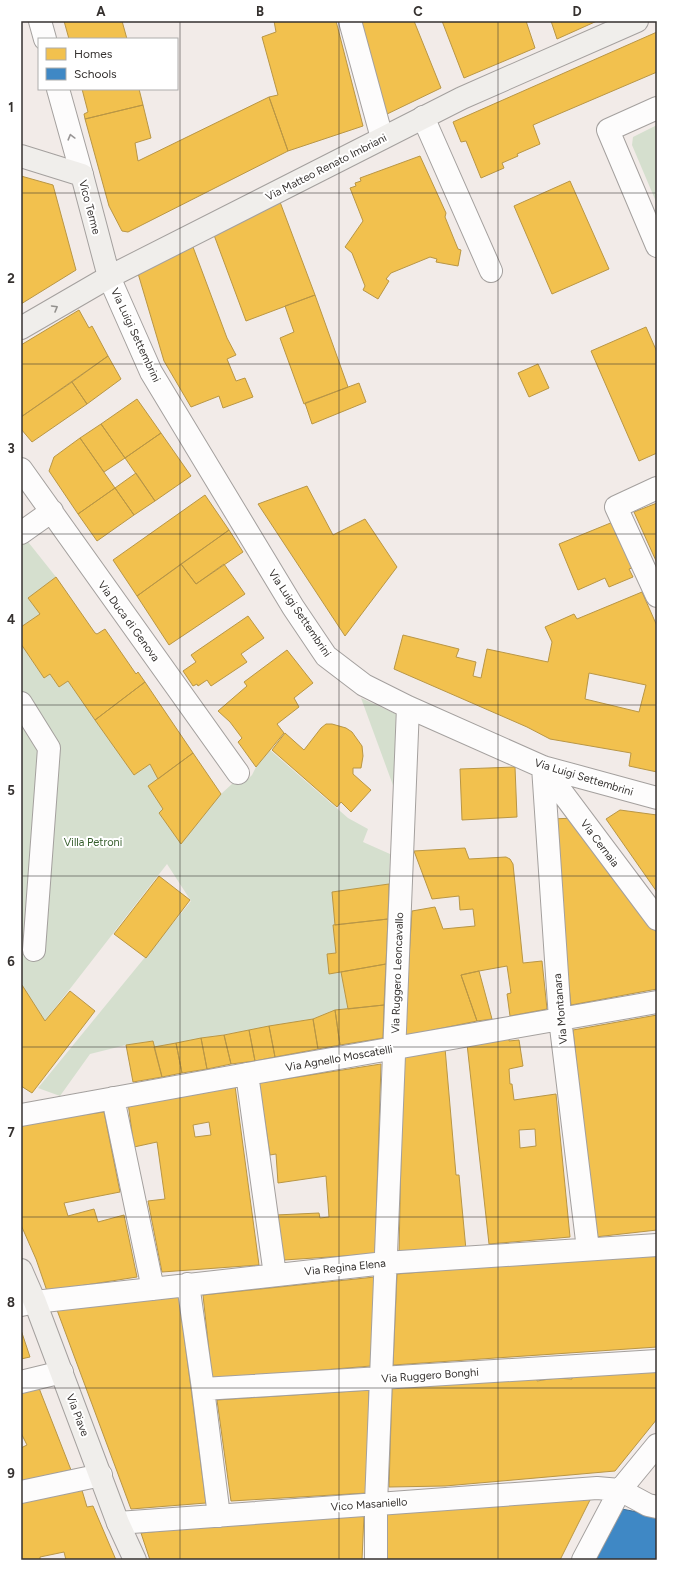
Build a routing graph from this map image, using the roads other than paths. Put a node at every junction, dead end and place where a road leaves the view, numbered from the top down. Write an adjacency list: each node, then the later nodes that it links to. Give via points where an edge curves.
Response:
1 (40, 21): 4 (street)
2 (350, 21): 8 (street)
3 (637, 21): 7 (street, Via Matteo Renato Imbriani)
4 (45, 38)
5 (58, 90): 10 (street, one-way to 5)
6 (657, 108): 11 (street, via 608,130)
7 (422, 117): 8 (street, Via Matteo Renato Imbriani); 12 (street)
8 (382, 138): 13 (street, Via Matteo Renato Imbriani)
9 (21, 156): 10 (street, Vico Terme)
10 (82, 175): 13 (street, Vico Terme)
11 (657, 246)
12 (491, 271)
13 (109, 276): 14 (street, Via Matteo Renato Imbriani, one-way to 13); 21 (street, Via Luigi Settembrini, via 151,372 293,607 326,656 364,685)
14 (21, 328)
15 (21, 469): 17 (street, Via Duca di Genova)
16 (657, 488): 19 (street, via 616,507)
17 (52, 511): 18 (street); 23 (street, Via Duca di Genova)
18 (21, 533)
19 (657, 596)
20 (21, 703): 26 (street, via 50,748)
21 (408, 707): 22 (street, Via Luigi Settembrini); 29 (street, Via Ruggero Leoncavallo)
22 (543, 767): 24 (street, Via Luigi Settembrini); 25 (street, Via Cernaia); 28 (street, Via Montanara)
23 (238, 773)
24 (657, 798)
25 (657, 919)
26 (34, 950)
27 (657, 1002): 28 (street, Via Agnello Moscatelli)
28 (560, 1019): 29 (street, Via Agnello Moscatelli); 34 (street, Via Montanara)
29 (394, 1048): 30 (street, Via Agnello Moscatelli); 35 (street, Via Ruggero Leoncavallo)
30 (247, 1074): 31 (street, Via Agnello Moscatelli); 37 (street)
31 (113, 1098): 32 (street, Via Agnello Moscatelli); 39 (street)
32 (21, 1115)
33 (657, 1245): 34 (street, Via Regina Elena)
34 (588, 1249): 35 (street, Via Regina Elena)
35 (385, 1263): 37 (street, Via Regina Elena); 43 (street, Via Ruggero Leoncavallo)
36 (21, 1270): 40 (street, Via Piave)
37 (275, 1275): 38 (street, Via Regina Elena)
38 (188, 1284): 39 (street, Via Regina Elena); 45 (street)
39 (153, 1289): 40 (street, Via Regina Elena)
40 (28, 1304): 42 (street, Via Piave)
41 (657, 1361): 43 (street, Via Ruggero Bonghi)
42 (62, 1372): 44 (street); 47 (street, Via Piave)
43 (381, 1378): 45 (street, Via Ruggero Bonghi); 50 (street, Via Ruggero Leoncavallo)
44 (21, 1382)
45 (203, 1389): 52 (street)
46 (657, 1445): 48 (street)
47 (100, 1475): 49 (street); 53 (street, Via Piave)
48 (620, 1490): 50 (street, Vico Masaniello, via 598,1488); 51 (street); 56 (street)
49 (21, 1492)
50 (376, 1504): 52 (street, Vico Masaniello); 55 (street, Via Ruggero Leoncavallo)
51 (657, 1507)
52 (219, 1516): 53 (street, Vico Masaniello)
53 (118, 1523): 54 (street, Via Piave)
54 (135, 1560)
55 (376, 1560)
56 (583, 1560)

